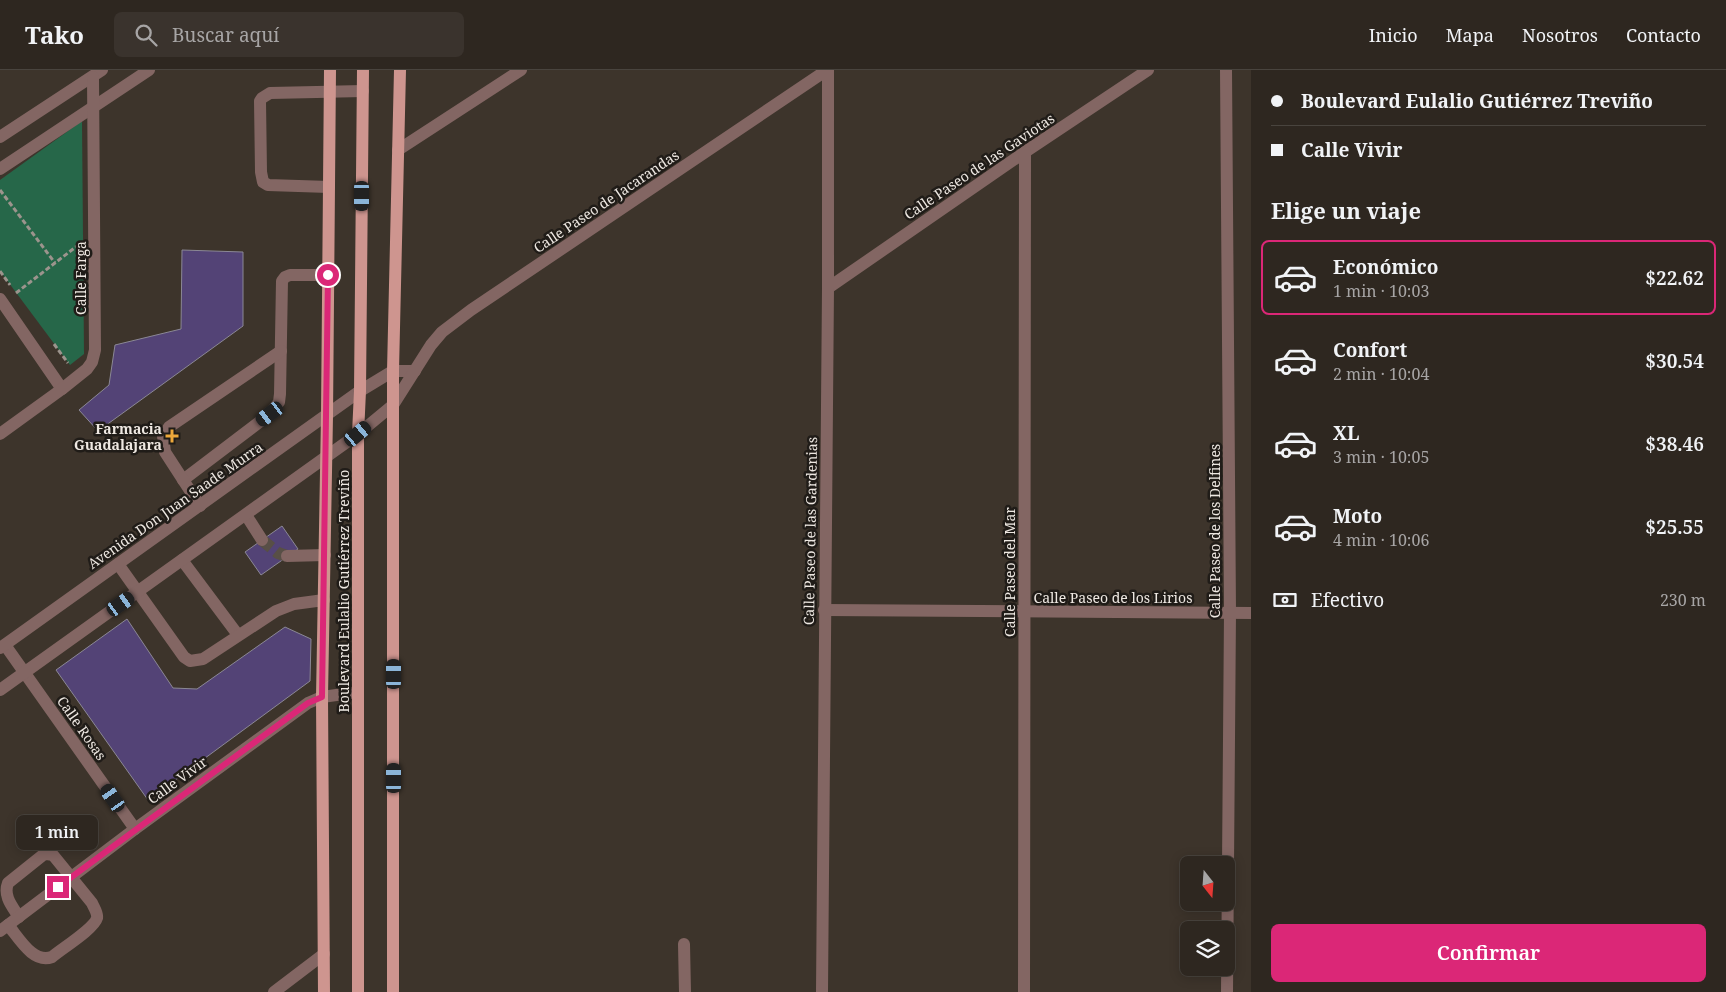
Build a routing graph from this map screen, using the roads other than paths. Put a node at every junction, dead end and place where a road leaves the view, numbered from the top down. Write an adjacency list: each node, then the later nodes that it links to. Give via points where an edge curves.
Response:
1 (149, 70): 12 (street)
2 (330, 70): 10 (main road, Boulevard Eulalio Gutiérrez Treviño)
3 (363, 70): 11 (main road, Boulevard Eulalio Gutiérrez Treviño)
4 (400, 70): 14 (main road)
5 (521, 70): 14 (street)
6 (828, 70): 19 (street, Calle Paseo de las Gardenias); 23 (street, Calle Paseo de Jacarandas, via 471,310 442,332)
7 (1148, 70): 15 (street, Calle Paseo de las Gaviotas)
8 (1226, 70): 43 (street, Calle Paseo de los Delfines)
9 (98, 73): 12 (street, Calle Farga); 13 (street)
10 (330, 91): 11 (street); 17 (main road, Boulevard Eulalio Gutiérrez Treviño); 17 (street, via 270,93 260,102 263,182 268,185)
11 (363, 91): 25 (main road, Boulevard Eulalio Gutiérrez Treviño)
12 (94, 108): 16 (street); 24 (street, Calle Farga, via 95,350 87,369)
13 (0, 137)
14 (398, 150): 22 (main road)
15 (1025, 152): 19 (street, Calle Paseo de las Gaviotas); 42 (street, Calle Paseo del Mar)
16 (0, 169)
17 (328, 187): 18 (main road, Boulevard Eulalio Gutiérrez Treviño)
18 (328, 275): 21 (street, via 290,275 282,281); 27 (main road, Boulevard Eulalio Gutiérrez Treviño)
19 (828, 288): 41 (street, Calle Paseo de las Gardenias)
20 (0, 299): 24 (street)
21 (281, 351): 31 (street, via 280,394 275,408); 31 (street, via 168,427 163,436 165,452)
22 (393, 371): 23 (street); 25 (street, Avenida Don Juan Saade Murra); 26 (main road)
23 (415, 372): 26 (street, Calle Paseo de Jacarandas)
24 (62, 389): 28 (street, Calle Farga)
25 (360, 391): 27 (street, Avenida Don Juan Saade Murra); 29 (main road, Boulevard Eulalio Gutiérrez Treviño)
26 (393, 405): 29 (street); 60 (main road)
27 (327, 416): 30 (main road, Boulevard Eulalio Gutiérrez Treviño); 32 (street, Avenida Don Juan Saade Murra)
28 (0, 434)
29 (358, 434): 30 (street); 49 (main road, Boulevard Eulalio Gutiérrez Treviño)
30 (327, 458): 33 (street); 35 (main road, Boulevard Eulalio Gutiérrez Treviño)
31 (183, 480): 32 (street)
32 (200, 506): 38 (street, Avenida Don Juan Saade Murra)
33 (246, 515): 34 (street); 37 (street)
34 (262, 540)
35 (325, 555): 36 (street); 40 (main road, Boulevard Eulalio Gutiérrez Treviño)
36 (287, 556)
37 (182, 560): 39 (street); 45 (street)
38 (118, 564): 39 (street); 46 (street, Avenida Don Juan Saade Murra)
39 (137, 592): 45 (street, via 190,661 203,659); 47 (street)
40 (324, 600): 45 (street, via 284,607); 50 (main road, Boulevard Eulalio Gutiérrez Treviño)
41 (824, 610): 42 (street, Calle Paseo de los Lirios); 62 (street, Calle Paseo de las Gardenias)
42 (1023, 611): 43 (street, Calle Paseo de los Lirios); 63 (street, Calle Paseo del Mar)
43 (1230, 612): 44 (street, Calle Paseo de los Lirios); 64 (street, Calle Paseo de los Delfines)
44 (1251, 612)
45 (238, 636)
46 (2, 646): 47 (street, Calle Rosas)
47 (24, 672): 48 (street); 51 (street, Calle Rosas)
48 (0, 690)
49 (358, 692): 50 (street, Calle Vivir); 59 (main road, Boulevard Eulalio Gutiérrez Treviño)
50 (322, 697): 51 (street, Calle Vivir, via 308,703); 56 (main road, Boulevard Eulalio Gutiérrez Treviño)
51 (135, 829): 52 (street, Calle Vivir)
52 (72, 877): 53 (street, Calle Vivir); 53 (street, via 53,855 43,856 8,883 5,889); 54 (street, via 92,903 96,919 92,926 52,957 38,958)
53 (19, 916): 54 (street, Calle Vivir)
54 (4, 928)
55 (684, 944): 61 (street)
56 (324, 954): 57 (street); 58 (main road, Boulevard Eulalio Gutiérrez Treviño)
57 (274, 992)
58 (324, 992)
59 (358, 992)
60 (393, 992)
61 (685, 992)
62 (822, 992)
63 (1024, 992)
64 (1227, 992)

